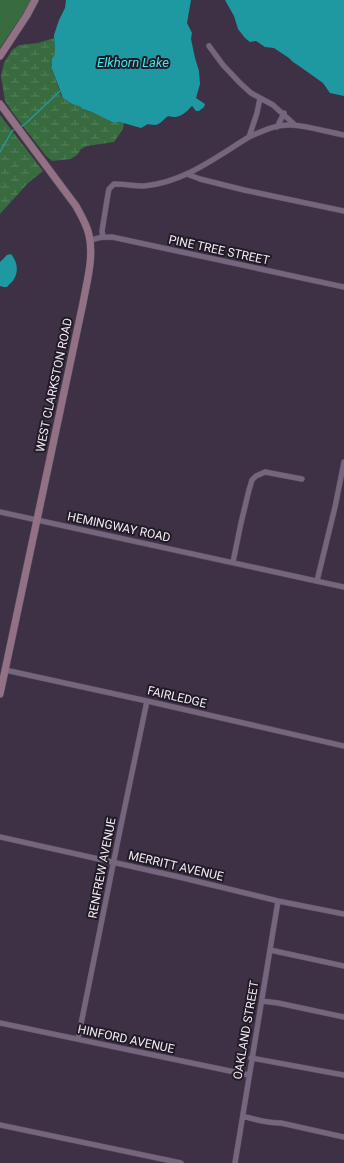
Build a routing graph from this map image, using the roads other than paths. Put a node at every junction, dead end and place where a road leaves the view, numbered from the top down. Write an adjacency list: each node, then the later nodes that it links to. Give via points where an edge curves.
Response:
1 (35, 0): 3 (main road)
2 (209, 46): 4 (street, via 240,83)
3 (0, 56)
4 (260, 98): 6 (street); 10 (street)
5 (0, 104): 14 (main road, WEST CLARKSTON ROAD, via 76,206)
6 (284, 114): 7 (street); 8 (street)
7 (296, 126): 8 (street); 9 (street)
8 (277, 127): 10 (street)
9 (344, 135)
10 (249, 136): 11 (street)
11 (187, 174): 12 (street, via 222,185); 13 (street, via 144,186 114,184 109,189)
12 (344, 210)
13 (102, 237): 14 (street, PINE TREE STREET); 15 (street, PINE TREE STREET, via 112,237)
14 (90, 241): 19 (main road, WEST CLARKSTON ROAD, via 87,281)
15 (344, 287)
16 (344, 462): 21 (street)
17 (302, 479): 20 (street, via 265,472 252,480)
18 (0, 512): 19 (street, HEMINGWAY ROAD)
19 (37, 520): 20 (street, HEMINGWAY ROAD); 23 (main road, WEST CLARKSTON ROAD)
20 (233, 562): 21 (street, HEMINGWAY ROAD)
21 (317, 581): 22 (street, HEMINGWAY ROAD)
22 (344, 587)
23 (5, 670): 24 (main road, WEST CLARKSTON ROAD); 25 (street, FAIRLEDGE)
24 (0, 694)
25 (147, 701): 26 (street, FAIRLEDGE); 28 (street, RENFREW AVENUE)
26 (344, 746)
27 (0, 837): 28 (street, MERRITT AVENUE)
28 (114, 862): 29 (street, MERRITT AVENUE); 36 (street, RENFREW AVENUE)
29 (278, 901): 30 (street, MERRITT AVENUE); 31 (street, OAKLAND STREET)
30 (344, 914)
31 (270, 950): 32 (street); 33 (street, OAKLAND STREET)
32 (344, 966)
33 (262, 1001): 34 (street); 37 (street, OAKLAND STREET)
34 (344, 1017)
35 (0, 1023): 36 (street, HINFORD AVENUE)
36 (78, 1039): 38 (street, HINFORD AVENUE)
37 (252, 1058): 38 (street, OAKLAND STREET); 39 (street)
38 (249, 1075): 40 (street, OAKLAND STREET)
39 (344, 1076)
40 (243, 1116): 42 (street); 44 (street, OAKLAND STREET)
41 (0, 1125): 43 (street)
42 (344, 1137)
43 (181, 1163)
44 (235, 1163)

